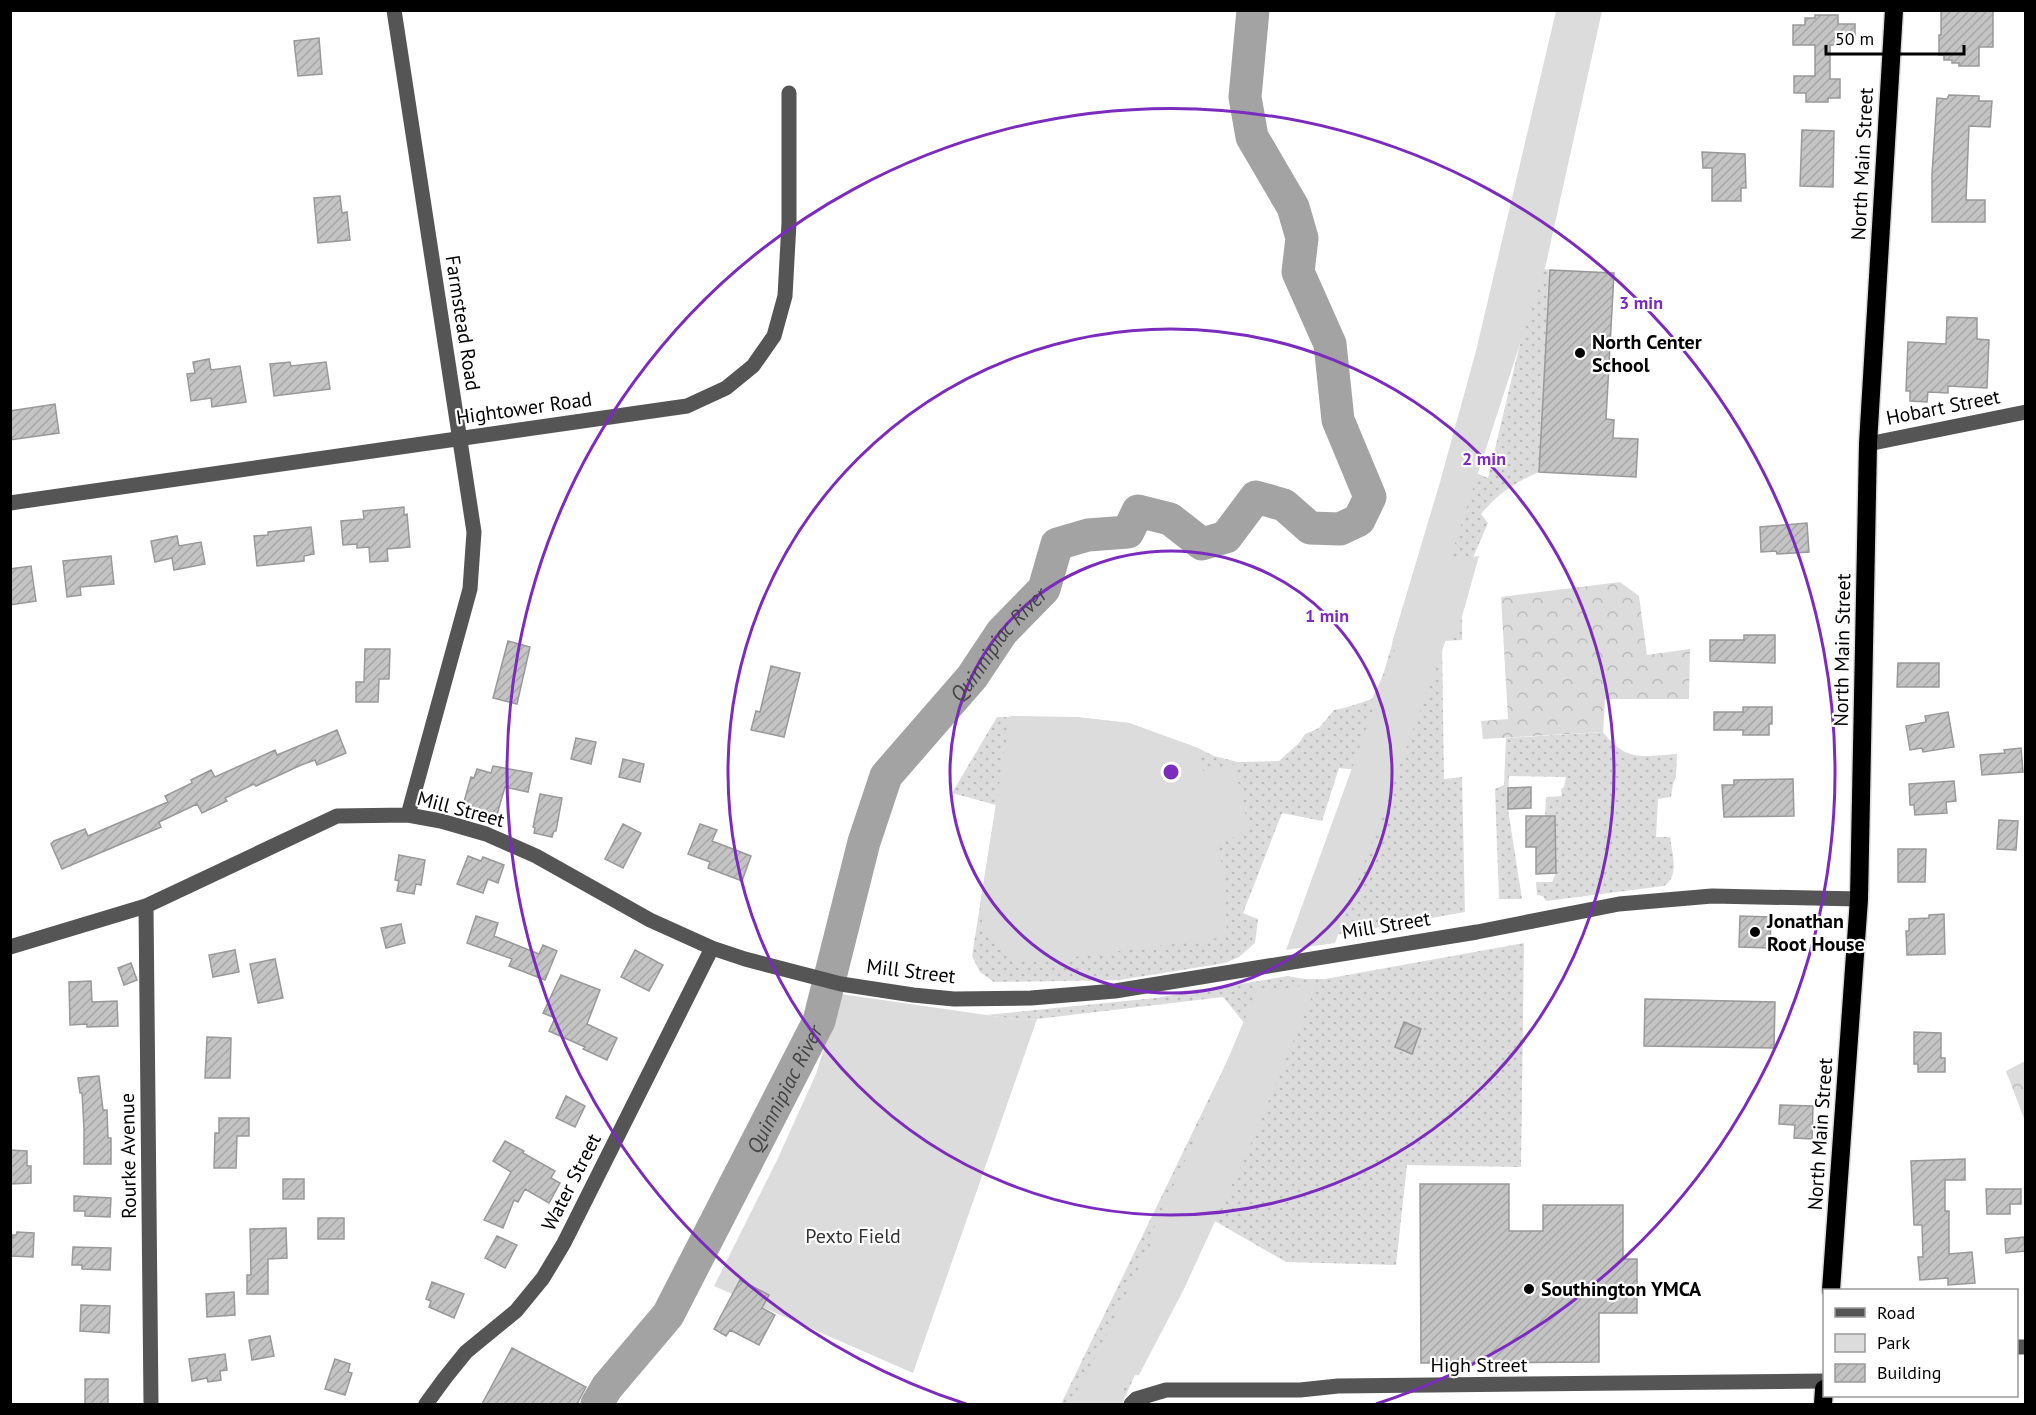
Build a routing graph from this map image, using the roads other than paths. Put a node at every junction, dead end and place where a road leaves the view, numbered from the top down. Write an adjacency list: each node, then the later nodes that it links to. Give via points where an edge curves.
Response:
1 (394, 10): 5 (street, Farmstead Road)
2 (1894, 10): 6 (highway, North Main Street)
3 (789, 93): 5 (street, Hightower Road, via 785,296 774,336 753,366 726,388 687,406)
4 (2025, 412): 6 (street, Hobart Street)
5 (459, 439): 7 (street, Hightower Road); 8 (street, Farmstead Road, via 474,532 470,589)
6 (1868, 444): 9 (highway, North Main Street)
7 (10, 503)
8 (408, 815): 10 (street, Mill Street, via 338,816); 12 (street, Mill Street, via 486,834)
9 (1859, 899): 12 (street, Mill Street, via 1712,896 1619,904 1478,932 1115,992 1031,998 954,999 841,984); 13 (highway, North Main Street)
10 (146, 906): 11 (street, Mill Street); 17 (street, Rourke Avenue)
11 (10, 947)
12 (712, 948): 18 (street, Water Street, via 543,1278 516,1311 466,1352)
13 (1831, 1289)
14 (1823, 1381): 15 (street, High Street, via 1338,1386)
15 (1301, 1397): 16 (street, High Street, via 1166,1390)
16 (1134, 1402)
17 (151, 1404)
18 (426, 1404)

